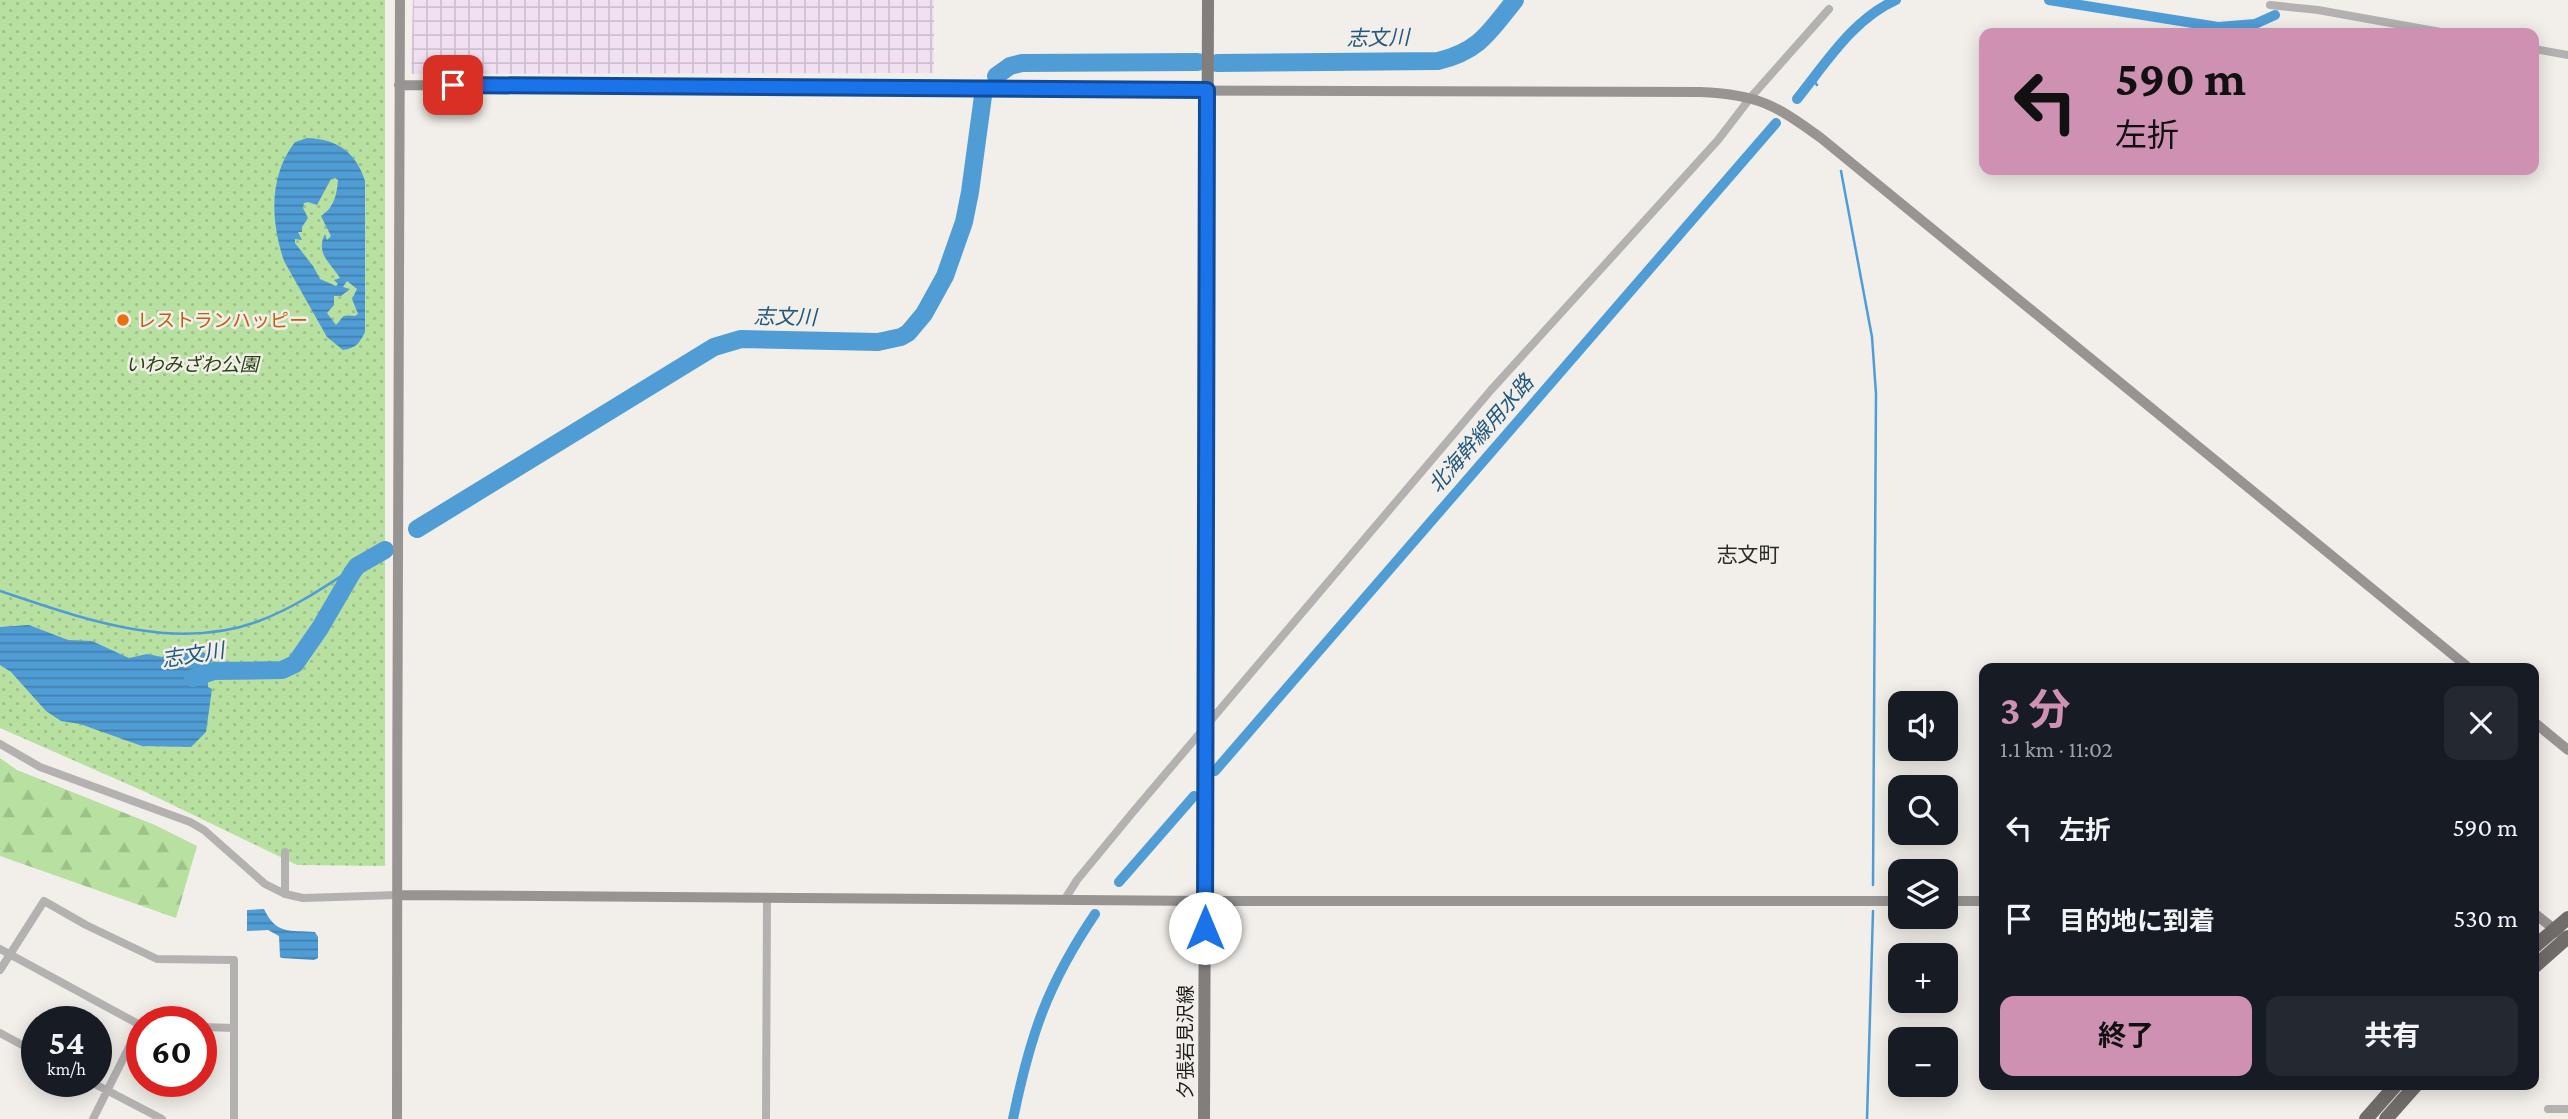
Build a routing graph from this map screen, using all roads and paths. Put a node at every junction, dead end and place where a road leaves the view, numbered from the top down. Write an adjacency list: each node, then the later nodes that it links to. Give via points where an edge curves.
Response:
1 (400, 0): 8 (street)
2 (1208, 0): 9 (main road, 夕張岩見沢線)
3 (2270, 5): 5 (street)
4 (1829, 9): 10 (street)
5 (2418, 28)
6 (2539, 50): 7 (street)
7 (2568, 55)
8 (399, 85): 9 (street); 18 (street)
9 (1207, 90): 10 (street, via 1700,92); 13 (main road, 夕張岩見沢線)
10 (1751, 97): 11 (street, via 1783,110 1821,138); 13 (street, via 1718,140 1491,390)
11 (2463, 663)
12 (2539, 726): 15 (street)
13 (1205, 729): 20 (street, via 1132,812); 21 (main road, 夕張岩見沢線)
14 (0, 744): 17 (street, via 40,767 190,822 265,884)
15 (2568, 750)
16 (285, 852): 17 (street)
17 (285, 894): 18 (street, via 303,898)
18 (398, 895): 19 (street); 49 (street)
19 (767, 897): 20 (street); 50 (street)
20 (1065, 899): 21 (street)
21 (1205, 901): 22 (street); 51 (main road, 夕張岩見沢線)
22 (1888, 901)
23 (1958, 901): 24 (street)
24 (1979, 901)
25 (2539, 917): 27 (street)
26 (2568, 918): 27 (highway)
27 (2554, 929): 28 (street); 29 (highway)
28 (2567, 939): 31 (highway)
29 (2539, 942)
30 (4, 951): 32 (street); 33 (street); 35 (street, via 44,901 157,959 234,960)
31 (2539, 963)
32 (0, 970)
33 (126, 1018)
34 (217, 1027): 35 (street)
35 (234, 1028): 48 (street)
36 (0, 1033): 37 (street)
37 (21, 1044)
38 (126, 1055): 39 (street)
39 (112, 1082)
40 (2392, 1090): 52 (highway)
41 (2412, 1090): 53 (highway)
42 (112, 1092): 47 (street)
43 (104, 1097): 46 (street)
44 (2548, 1109): 45 (street)
45 (2568, 1109)
46 (93, 1119)
47 (162, 1119)
48 (234, 1119)
49 (397, 1119)
50 (766, 1119)
51 (1204, 1119)
52 (2367, 1119)
53 (2386, 1119)

